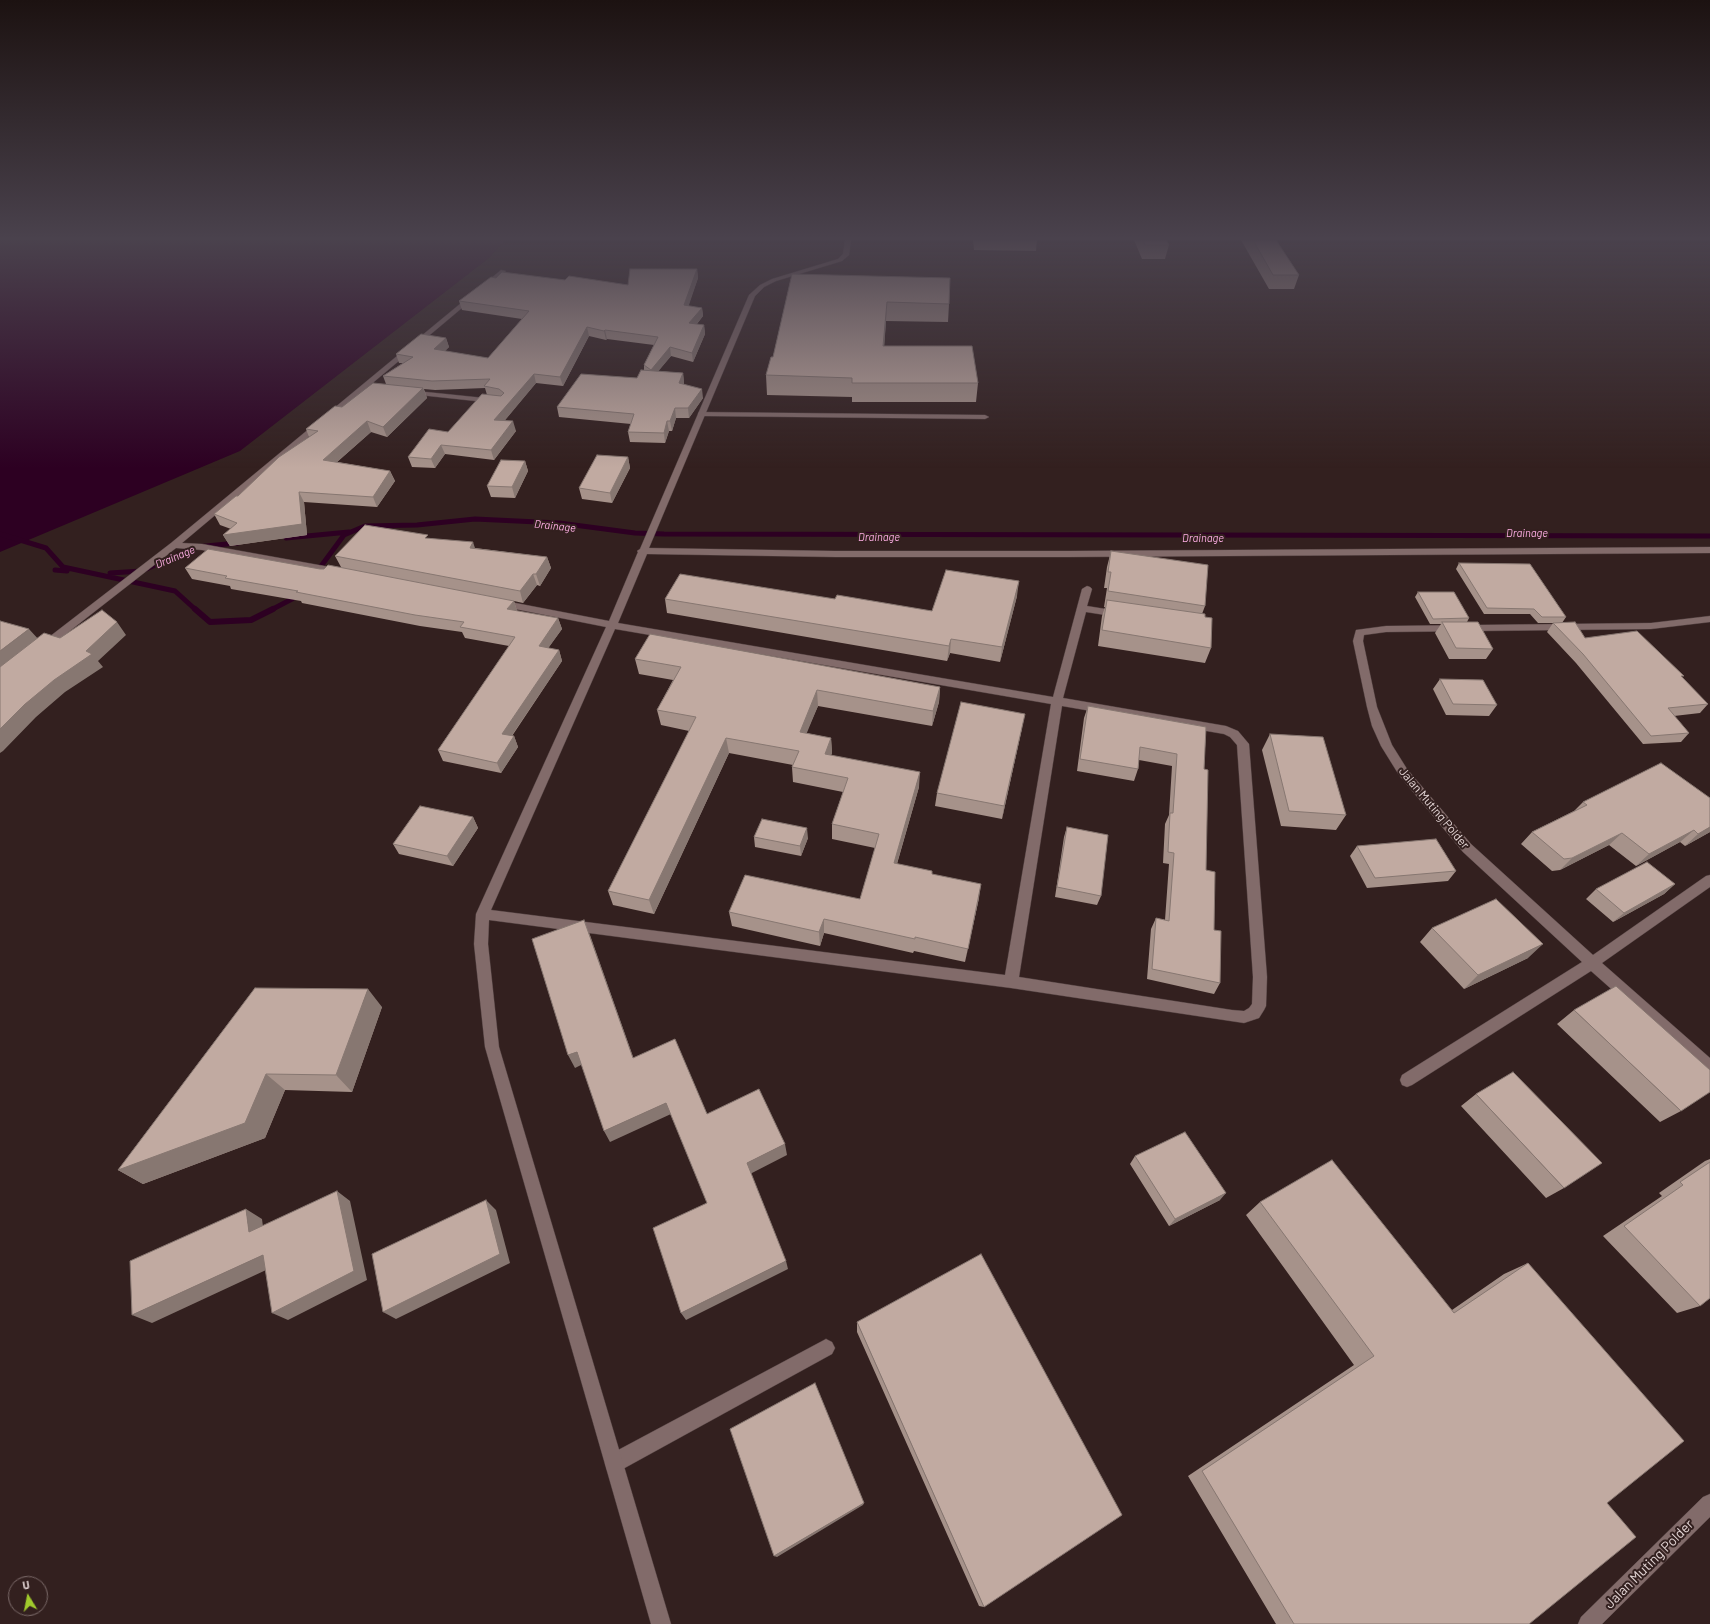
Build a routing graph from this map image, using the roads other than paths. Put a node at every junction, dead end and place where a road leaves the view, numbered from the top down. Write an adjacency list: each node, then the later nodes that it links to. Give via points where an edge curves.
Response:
1 (449, 316): 3 (street)
2 (743, 316): 7 (street)
3 (363, 387): 4 (street); 9 (street)
4 (379, 389)
5 (402, 391): 6 (street)
6 (501, 402)
7 (702, 414): 8 (street); 10 (street)
8 (985, 417)
9 (174, 545): 12 (street); 19 (street)
10 (645, 546): 11 (street, via 835,554); 18 (street)
11 (1710, 550)
12 (353, 574)
13 (1087, 589): 15 (street)
14 (486, 600): 18 (street)
15 (1082, 608): 16 (street); 20 (street)
16 (1128, 615)
17 (1710, 619): 23 (street, Jalan Muting Polder, via 1651,626 1386,629 1363,631 1359,634 1358,641 1378,726 1403,772 1467,848)
18 (612, 625): 20 (street); 22 (street)
19 (38, 651)
20 (1057, 701): 24 (street); 24 (street, via 1226,730 1240,739 1243,744 1260,977 1259,1006 1254,1013 1244,1017 1232,1016)
21 (1710, 880): 23 (street)
22 (483, 914): 24 (street); 28 (street, via 480,944 492,1047)
23 (1592, 963): 25 (street, Jalan Muting Polder); 26 (street)
24 (1011, 982)
25 (1710, 1067)
26 (1407, 1080)
27 (826, 1348): 28 (street)
28 (614, 1463): 30 (street)
29 (1710, 1504): 31 (street, Jalan Muting Polder)
30 (661, 1624)
31 (1588, 1624)

